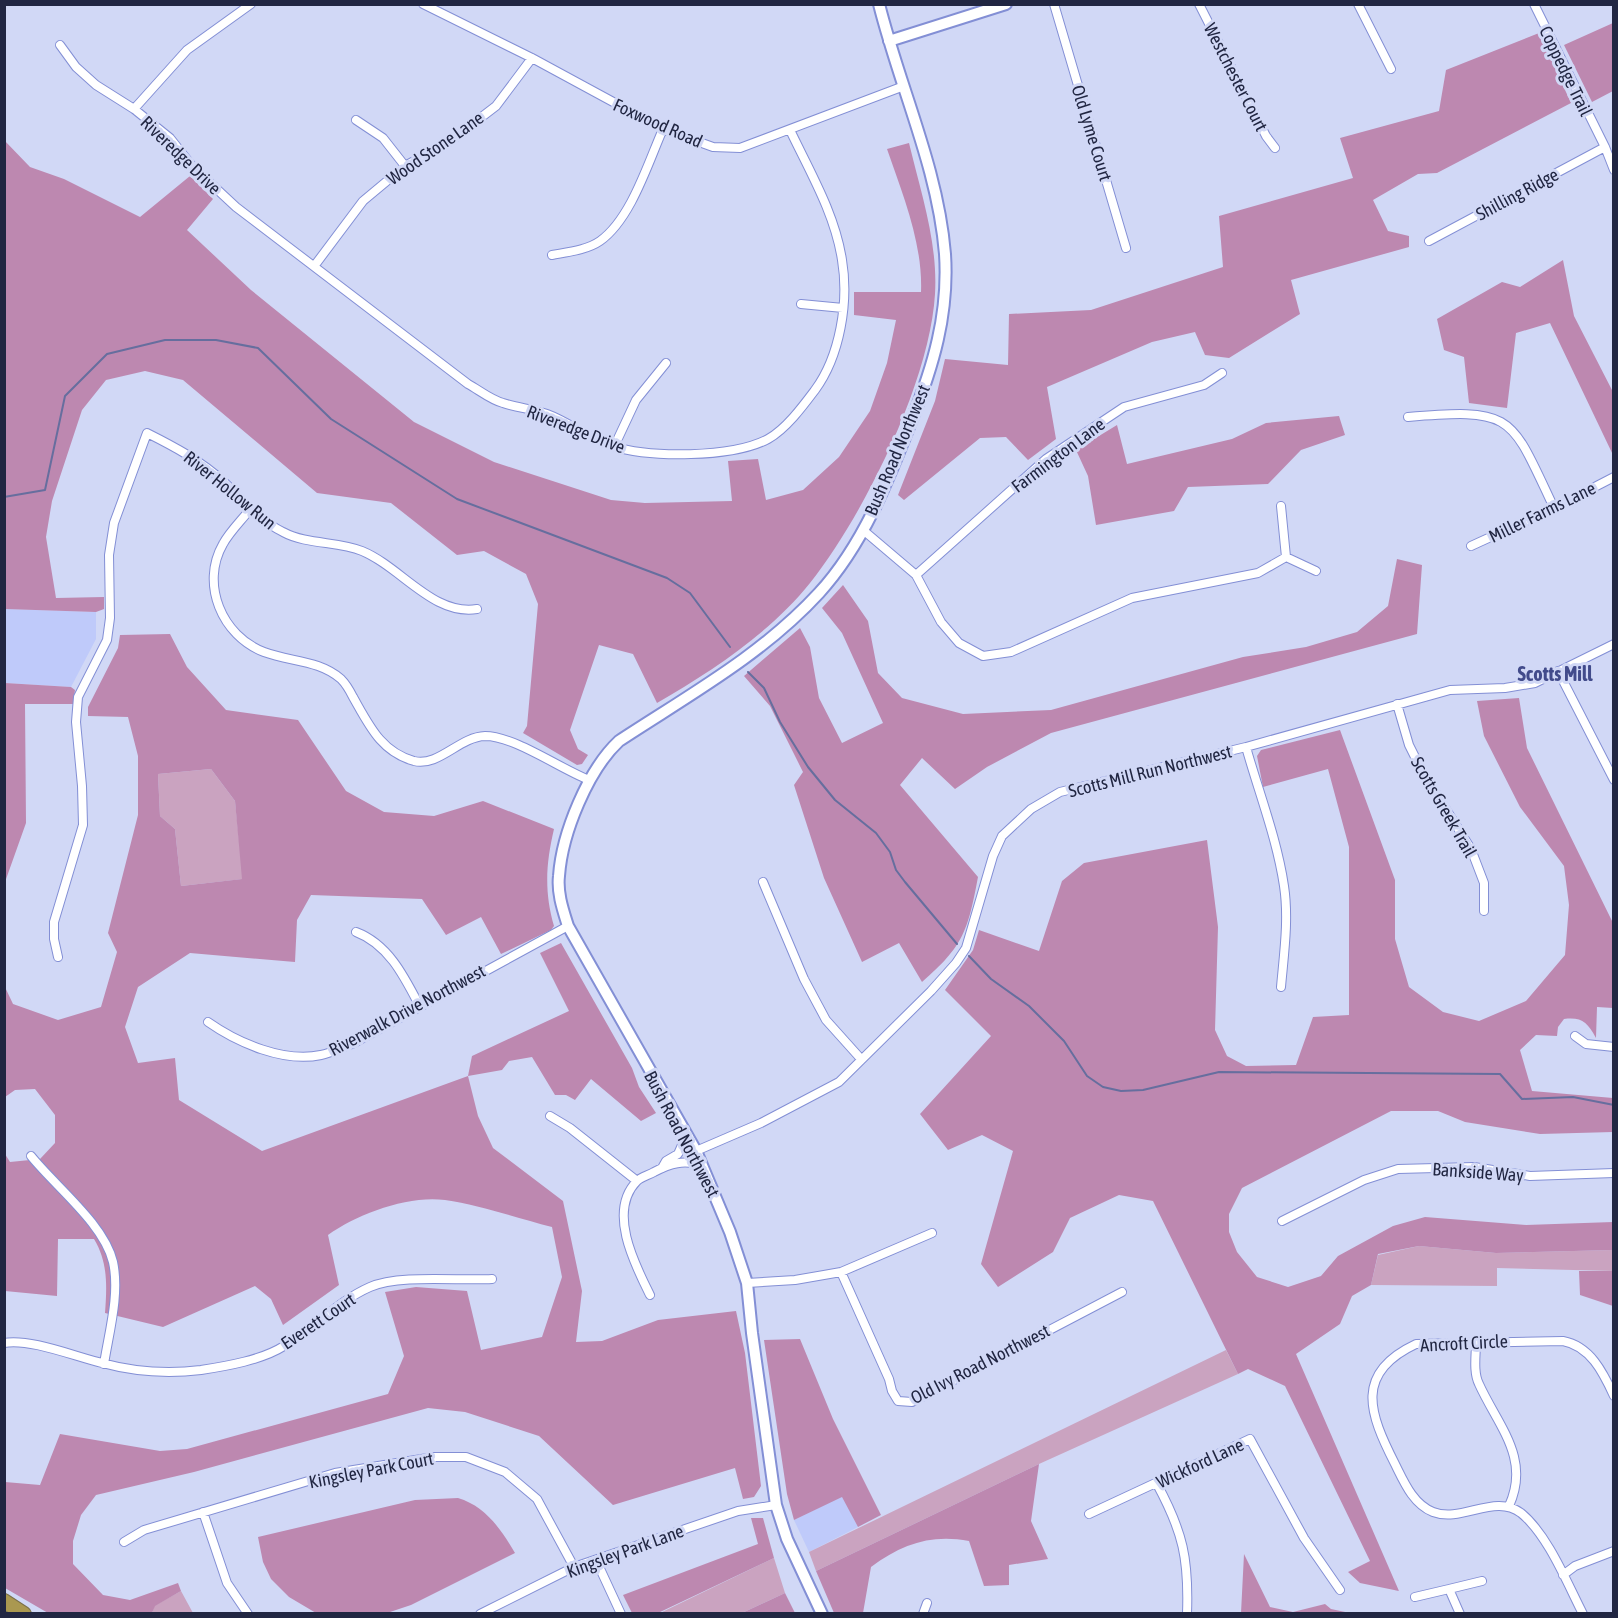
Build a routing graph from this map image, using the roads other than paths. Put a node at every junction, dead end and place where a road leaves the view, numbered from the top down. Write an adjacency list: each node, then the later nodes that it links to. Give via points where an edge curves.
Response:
1 (251, 4): 14 (street, via 186,50)
2 (423, 4): 11 (street, Foxwood Road)
3 (879, 4): 9 (street, Bush Road Northwest)
4 (1054, 4): 23 (street, Old Lyme Court)
5 (1199, 4): 19 (street, Westchester Court)
6 (1358, 4): 12 (street)
7 (1534, 4): 18 (street, Coppedge Trail)
8 (1001, 5): 9 (street)
9 (889, 41): 13 (street, Bush Road Northwest)
10 (60, 45): 14 (street, Riveredge Drive, via 89,79)
11 (532, 58): 16 (street, Foxwood Road); 20 (street, Wood Stone Lane, via 496,106 449,142)
12 (1391, 69)
13 (904, 86): 17 (street, Foxwood Road); 36 (street, Bush Road Northwest, via 940,224 945,255 944,308 935,358 921,398)
14 (134, 109): 25 (street, Riveredge Drive, via 170,138 192,167 222,194)
15 (356, 120): 20 (street, via 383,138)
16 (663, 129): 17 (street, Foxwood Road, via 713,147 740,147); 24 (street, via 618,225 585,249)
17 (790, 130): 27 (street, Riveredge Drive, via 832,216 843,261)
18 (1605, 147): 21 (street, Coppedge Trail); 22 (street, Shilling Ridge)
19 (1275, 148)
20 (405, 166): 25 (street, Wood Stone Lane, via 363,201)
21 (1614, 170)
22 (1429, 240)
23 (1126, 248)
24 (552, 255)
25 (315, 265): 31 (street, Riveredge Drive, via 468,384 501,403 549,415)
26 (801, 304): 27 (street)
27 (843, 308): 31 (street, Riveredge Drive, via 836,347 822,381 770,438 723,453 646,453)
28 (666, 363): 31 (street, via 636,400)
29 (1221, 373): 40 (street, Farmington Lane, via 1204,385 1124,406 1046,459)
30 (1408, 417): 35 (street, via 1477,413 1509,426 1524,444)
31 (614, 447)
32 (1614, 477): 35 (street, Miller Farms Lane)
33 (1281, 506): 38 (street)
34 (251, 508): 41 (street, River Hollow Run, via 283,532 311,542 362,550 452,609); 46 (street, via 222,544 213,572 215,600 230,627 251,645 329,669 344,682 380,742 415,761 429,761 470,738 486,736 508,740); 52 (street, River Hollow Run, via 189,454 147,434 114,523 109,555 107,640 78,697 82,825 54,922)
35 (1554, 508): 37 (street, Miller Farms Lane)
36 (863, 530): 40 (street); 46 (street, Bush Road Northwest, via 820,591 783,627 720,678 619,741 605,754)
37 (1471, 546)
38 (1286, 557): 39 (street); 40 (street, via 1258,573 1132,598 1011,652 983,656 959,643 941,622)
39 (1316, 571)
40 (916, 575)
41 (477, 609)
42 (1614, 644): 43 (street, Scotts Mill Run Northwest)
43 (1558, 671): 44 (street, Scotts Mill Run Northwest, via 1535,683 1450,690); 47 (street)
44 (1397, 704): 45 (street, Scotts Mill Run Northwest); 49 (street, Scotts Greek Trail, via 1409,745 1423,773 1471,849 1484,883)
45 (1246, 747): 53 (street, via 1284,886 1286,937); 58 (street, Scotts Mill Run Northwest, via 1060,792 1031,809 1002,836 966,948 956,963)
46 (589, 780): 50 (street, Bush Road Northwest, via 571,825 559,876)
47 (1614, 780)
48 (763, 882): 58 (street, via 826,1020)
49 (1484, 911)
50 (568, 926): 54 (street, Riverwalk Drive Northwest); 60 (street, Bush Road Northwest)
51 (356, 932): 54 (street, via 380,945 401,971)
52 (58, 957)
53 (1281, 987)
54 (419, 1005): 55 (street, Riverwalk Drive Northwest, via 352,1044 322,1055 283,1054 224,1033)
55 (208, 1022)
56 (1575, 1035): 57 (street, via 1586,1044)
57 (1614, 1047)
58 (861, 1059): 61 (street, Scotts Mill Run Northwest, via 839,1082 761,1123)
59 (550, 1116): 66 (street)
60 (686, 1136): 61 (street, Bush Road Northwest); 64 (street, via 678,1154)
61 (696, 1151): 63 (street, Bush Road Northwest)
62 (31, 1156): 76 (street, via 102,1236 113,1263 115,1292)
63 (702, 1165): 64 (street, via 684,1161); 71 (street, Bush Road Northwest)
64 (662, 1168): 66 (street)
65 (1614, 1173): 67 (street, Bankside Way, via 1530,1176 1474,1167 1398,1169 1364,1180)
66 (637, 1181): 73 (street, via 625,1205 624,1226)
67 (1282, 1221)
68 (932, 1233): 69 (street)
69 (841, 1272): 71 (street); 72 (street, Old Ivy Road Northwest, via 892,1391 904,1403)
70 (492, 1279): 76 (street, Everett Court, via 402,1280 372,1286 342,1302 283,1347 243,1361 181,1372)
71 (747, 1283): 79 (street, Bush Road Northwest)
72 (1122, 1292)
73 (650, 1295)
74 (1476, 1342): 77 (street, Ancroft Circle, via 1574,1343 1595,1361); 80 (street, via 1479,1385 1517,1465); 80 (street, Ancroft Circle, via 1416,1344 1400,1351 1377,1375 1371,1400 1373,1417 1412,1496 1421,1505 1432,1512 1456,1516)
75 (4, 1343): 76 (street, Everett Court, via 37,1346)
76 (104, 1364)
77 (1614, 1396)
78 (1157, 1484): 82 (street, Wickford Lane); 90 (street, Wickford Lane, via 1250,1439 1304,1538); 100 (street, via 1171,1509 1185,1552)
79 (776, 1505): 85 (street, Kingsley Park Lane, via 738,1510); 98 (street, Bush Road Northwest, via 787,1539)
80 (1509, 1506): 87 (street, via 1528,1520)
81 (203, 1512): 83 (street, Kingsley Park Court, via 144,1530); 86 (street, Kingsley Park Court, via 335,1473 434,1456 466,1457 505,1472 537,1499); 95 (street, via 227,1583)
82 (1089, 1514)
83 (124, 1542)
84 (1614, 1551): 87 (street, via 1575,1566)
85 (596, 1560): 86 (street, Kingsley Park Lane); 97 (street)
86 (574, 1568): 96 (street, Kingsley Park Lane)
87 (1563, 1575): 102 (street)
88 (1482, 1581): 89 (street)
89 (1449, 1589): 91 (street); 101 (street)
90 (1340, 1590)
91 (1414, 1597)
92 (4, 1601): 94 (highway)
93 (927, 1603): 99 (street)
94 (24, 1614)
95 (248, 1614)
96 (480, 1614)
97 (621, 1614)
98 (822, 1614)
99 (923, 1614)
100 (1187, 1614)
101 (1460, 1614)
102 (1583, 1614)

